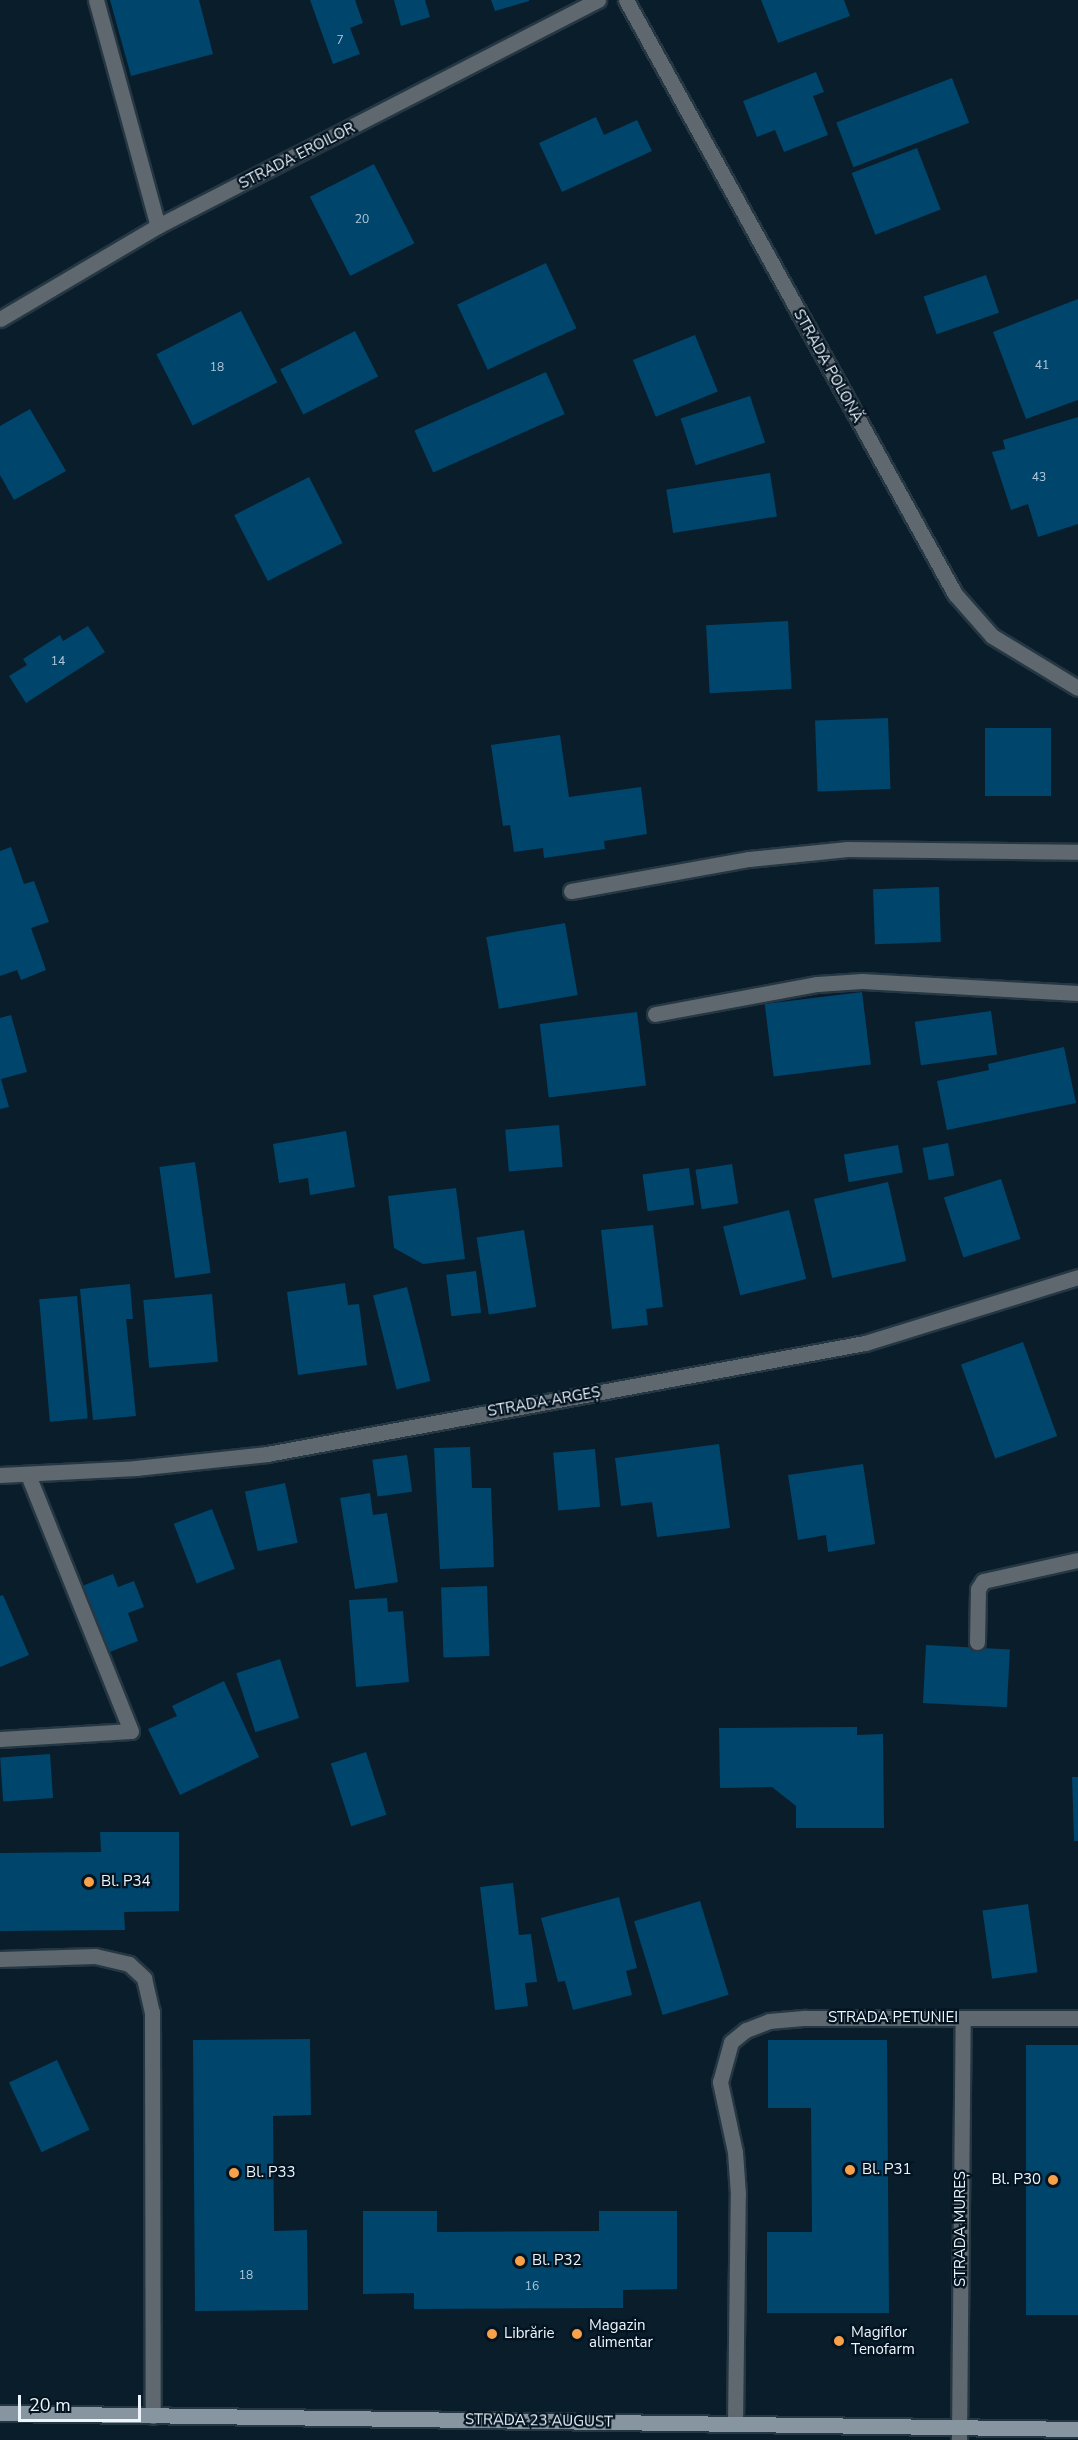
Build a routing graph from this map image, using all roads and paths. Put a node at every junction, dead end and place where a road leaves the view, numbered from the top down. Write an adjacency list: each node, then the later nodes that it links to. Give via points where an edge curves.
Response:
1 (96, 0): 4 (street)
2 (598, 0): 4 (street, STRADA EROILOR)
3 (626, 0): 6 (street, STRADA POLONĂ, via 955,594 992,636)
4 (158, 226): 5 (street, STRADA EROILOR)
5 (0, 319)
6 (1078, 688)
7 (1078, 852): 8 (street, via 847,849 749,859)
8 (572, 891)
9 (1078, 993): 10 (street, via 862,981 817,984)
10 (655, 1014)
11 (1078, 1277): 13 (street, STRADA ARGEȘ, via 865,1343 267,1454)
12 (0, 1475): 13 (street, STRADA ARGEȘ)
13 (28, 1475): 16 (street, via 131,1731)
14 (1078, 1560): 15 (street, via 983,1581 978,1589)
15 (977, 1642)
16 (0, 1739)
17 (0, 1959): 21 (street, via 94,1956 129,1964 144,1978 152,2012)
18 (963, 2018): 19 (street, STRADA PETUNIEI); 22 (street, STRADA PETUNIEI, via 769,2021 746,2030 731,2042 720,2082 735,2152 738,2194); 24 (street, STRADA MUREȘ)
19 (1078, 2018)
20 (0, 2413): 21 (main road, STRADA 23 AUGUST)
21 (153, 2416): 22 (main road, STRADA 23 AUGUST)
22 (735, 2424): 24 (main road, STRADA 23 AUGUST)
23 (1078, 2429): 24 (main road, STRADA 23 AUGUST)
24 (959, 2433)

